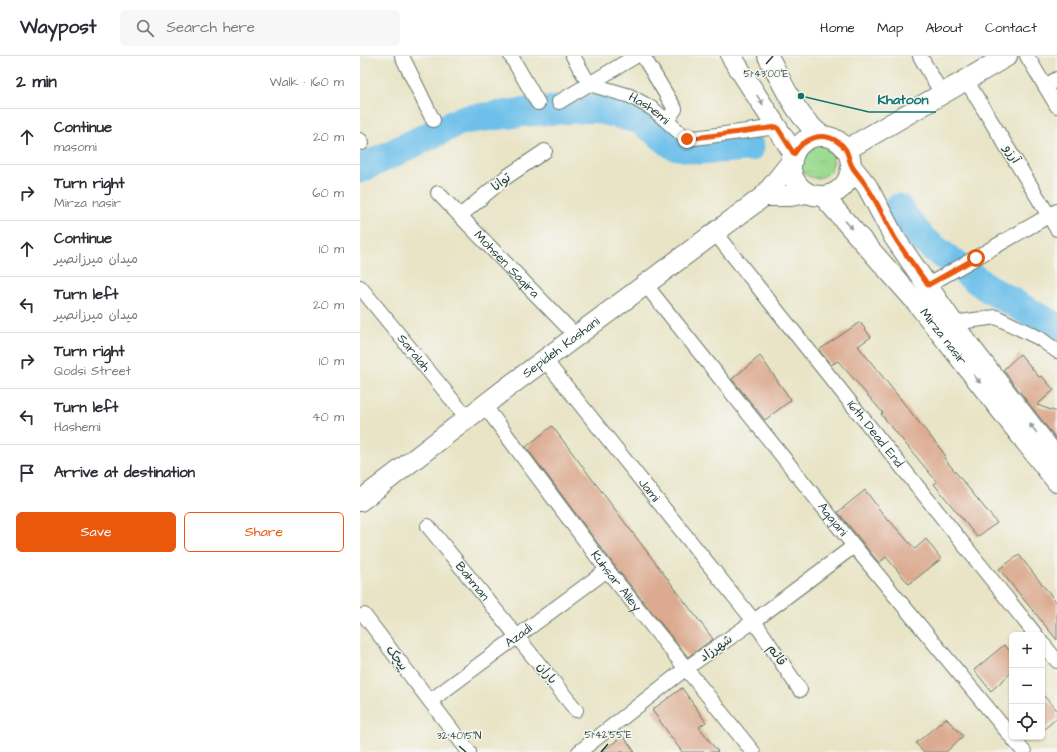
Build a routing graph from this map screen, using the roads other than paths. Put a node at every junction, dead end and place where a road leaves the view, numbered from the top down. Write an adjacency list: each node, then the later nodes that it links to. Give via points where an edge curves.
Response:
1 (402, 56): 18 (street)
2 (511, 56): 16 (street)
3 (573, 56): 13 (street)
4 (636, 56): 13 (street)
5 (643, 56): 19 (street, via 675,109)
6 (731, 56): 20 (street, one-way to 20)
7 (768, 56): 21 (street, via 789,96 809,126)
8 (920, 56): 14 (street)
9 (1007, 56): 11 (street)
10 (1027, 56): 12 (street)
11 (966, 80): 14 (street); 28 (street, آرزو)
12 (1051, 82): 17 (street)
13 (588, 84): 15 (street); 19 (street, Hashemi, via 630,96)
14 (942, 94): 24 (street)
15 (559, 102)
16 (538, 103)
17 (1057, 106)
18 (433, 120)
19 (667, 121): 20 (street, Hashemi, via 687,139)
20 (777, 127): 23 (street)
21 (822, 136): 23 (street, via 806,141); 24 (street, via 835,140)
22 (545, 151): 29 (street, توانا, via 505,178)
23 (793, 157): 26 (street, via 793,176 796,183); 27 (street, Sepideh Kashani)
24 (849, 158): 26 (street, via 849,177 843,187 834,194); 34 (street, Mirza nasir)
25 (438, 193): 29 (street, Mohsen Saqira)
26 (815, 195): 27 (street); 34 (street, Mirza nasir, one-way to 34)
27 (764, 196): 31 (street, Sepideh Kashani)
28 (1053, 214): 30 (street, آرزو); 34 (street, via 976,258)
29 (460, 216): 36 (street, Mohsen Saqira)
30 (1057, 229)
31 (714, 233): 32 (street, Sepideh Kashani); 49 (street, 16th Dead End)
32 (645, 284): 36 (street, Sepideh Kashani); 45 (street, Aqajani)
33 (360, 287): 40 (street, Saralah)
34 (928, 296): 35 (street, Mirza nasir); 42 (street, Mirza nasir, one-way to 42)
35 (953, 323): 37 (street, via 996,317 1039,338); 41 (street, Mirza nasir, one-way to 35)
36 (576, 336): 38 (street, Sepideh Kashani)
37 (1057, 351)
38 (544, 359): 39 (street, Sepideh Kashani); 48 (street, Jami)
39 (484, 405): 40 (street, Sepideh Kashani); 46 (street, Kuhsar Alley)
40 (467, 418): 43 (street, Sepideh Kashani)
41 (1057, 459)
42 (1057, 482)
43 (360, 501)
44 (428, 526): 50 (street, Bahman)
45 (854, 546): 48 (street, شهرزاد); 60 (street, Aqajani)
46 (607, 570): 50 (street, Azadi); 53 (street, Kuhsar Alley)
47 (364, 615): 55 (street, پیچک)
48 (754, 621): 53 (street, شهرزاد); 54 (street, قائم)
49 (1034, 632)
50 (517, 636): 55 (street, Azadi); 56 (street, باران)
51 (1045, 647): 52 (street)
52 (1057, 661)
53 (686, 669): 58 (street, شهرزاد); 59 (street, Kuhsar Alley)
54 (800, 690)
55 (430, 701): 57 (street, پیچک)
56 (576, 710)
57 (469, 752)
58 (579, 752)
59 (753, 752)
60 (1024, 752)

